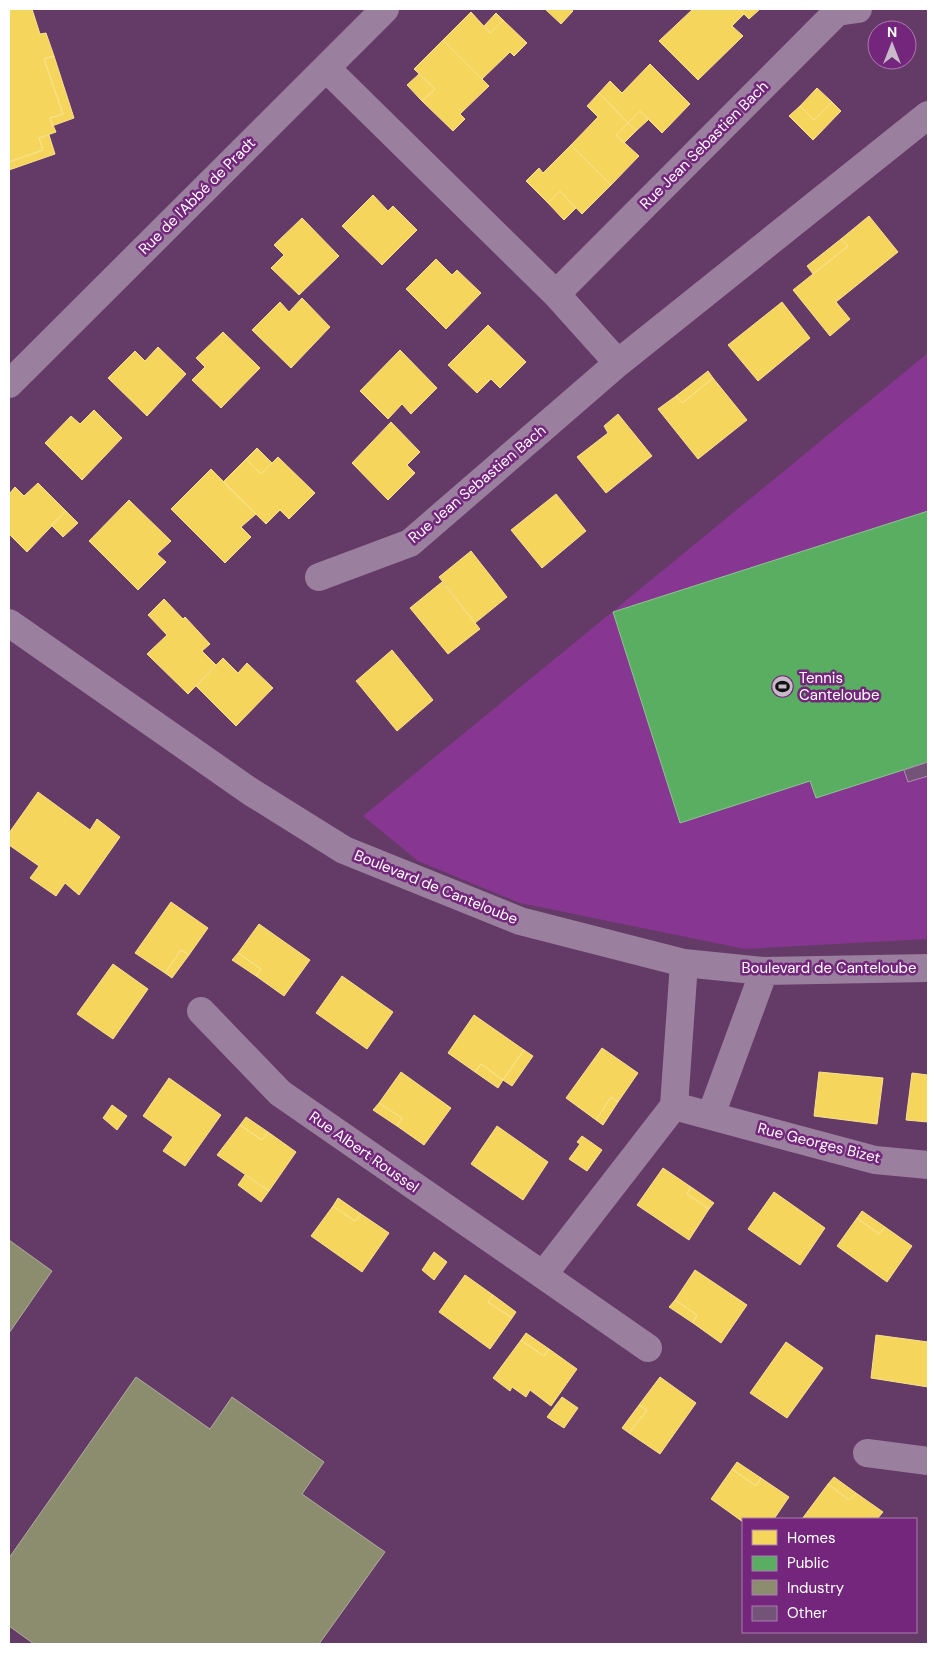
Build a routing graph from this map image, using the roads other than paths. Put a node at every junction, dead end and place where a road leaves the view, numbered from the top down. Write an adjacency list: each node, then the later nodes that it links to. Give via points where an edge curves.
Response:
1 (385, 9): 3 (street, Rue de l'Abbé de Pradt)
2 (858, 9): 5 (street, Rue Jean Sebastien Bach, via 837,12)
3 (326, 68): 5 (street); 7 (street, Rue de l'Abbé de Pradt)
4 (928, 115): 6 (street, Rue Jean Sebastien Bach)
5 (556, 294): 6 (street)
6 (618, 363): 8 (street, Rue Jean Sebastien Bach, via 410,543)
7 (9, 384)
8 (319, 577)
9 (9, 624): 10 (street, Boulevard de Canteloube, via 251,792 344,850 520,921)
10 (684, 963): 12 (street, Boulevard de Canteloube); 14 (street)
11 (928, 968): 12 (street, Boulevard de Canteloube)
12 (764, 971): 15 (street)
13 (201, 1011): 17 (street, Rue Albert Roussel, via 280,1093)
14 (674, 1106): 15 (street); 17 (street)
15 (711, 1115): 16 (street, Rue Georges Bizet, via 875,1160)
16 (928, 1165)
17 (543, 1275): 18 (street, Rue Albert Roussel)
18 (648, 1348)
19 (867, 1453): 20 (street)
20 (928, 1461)

